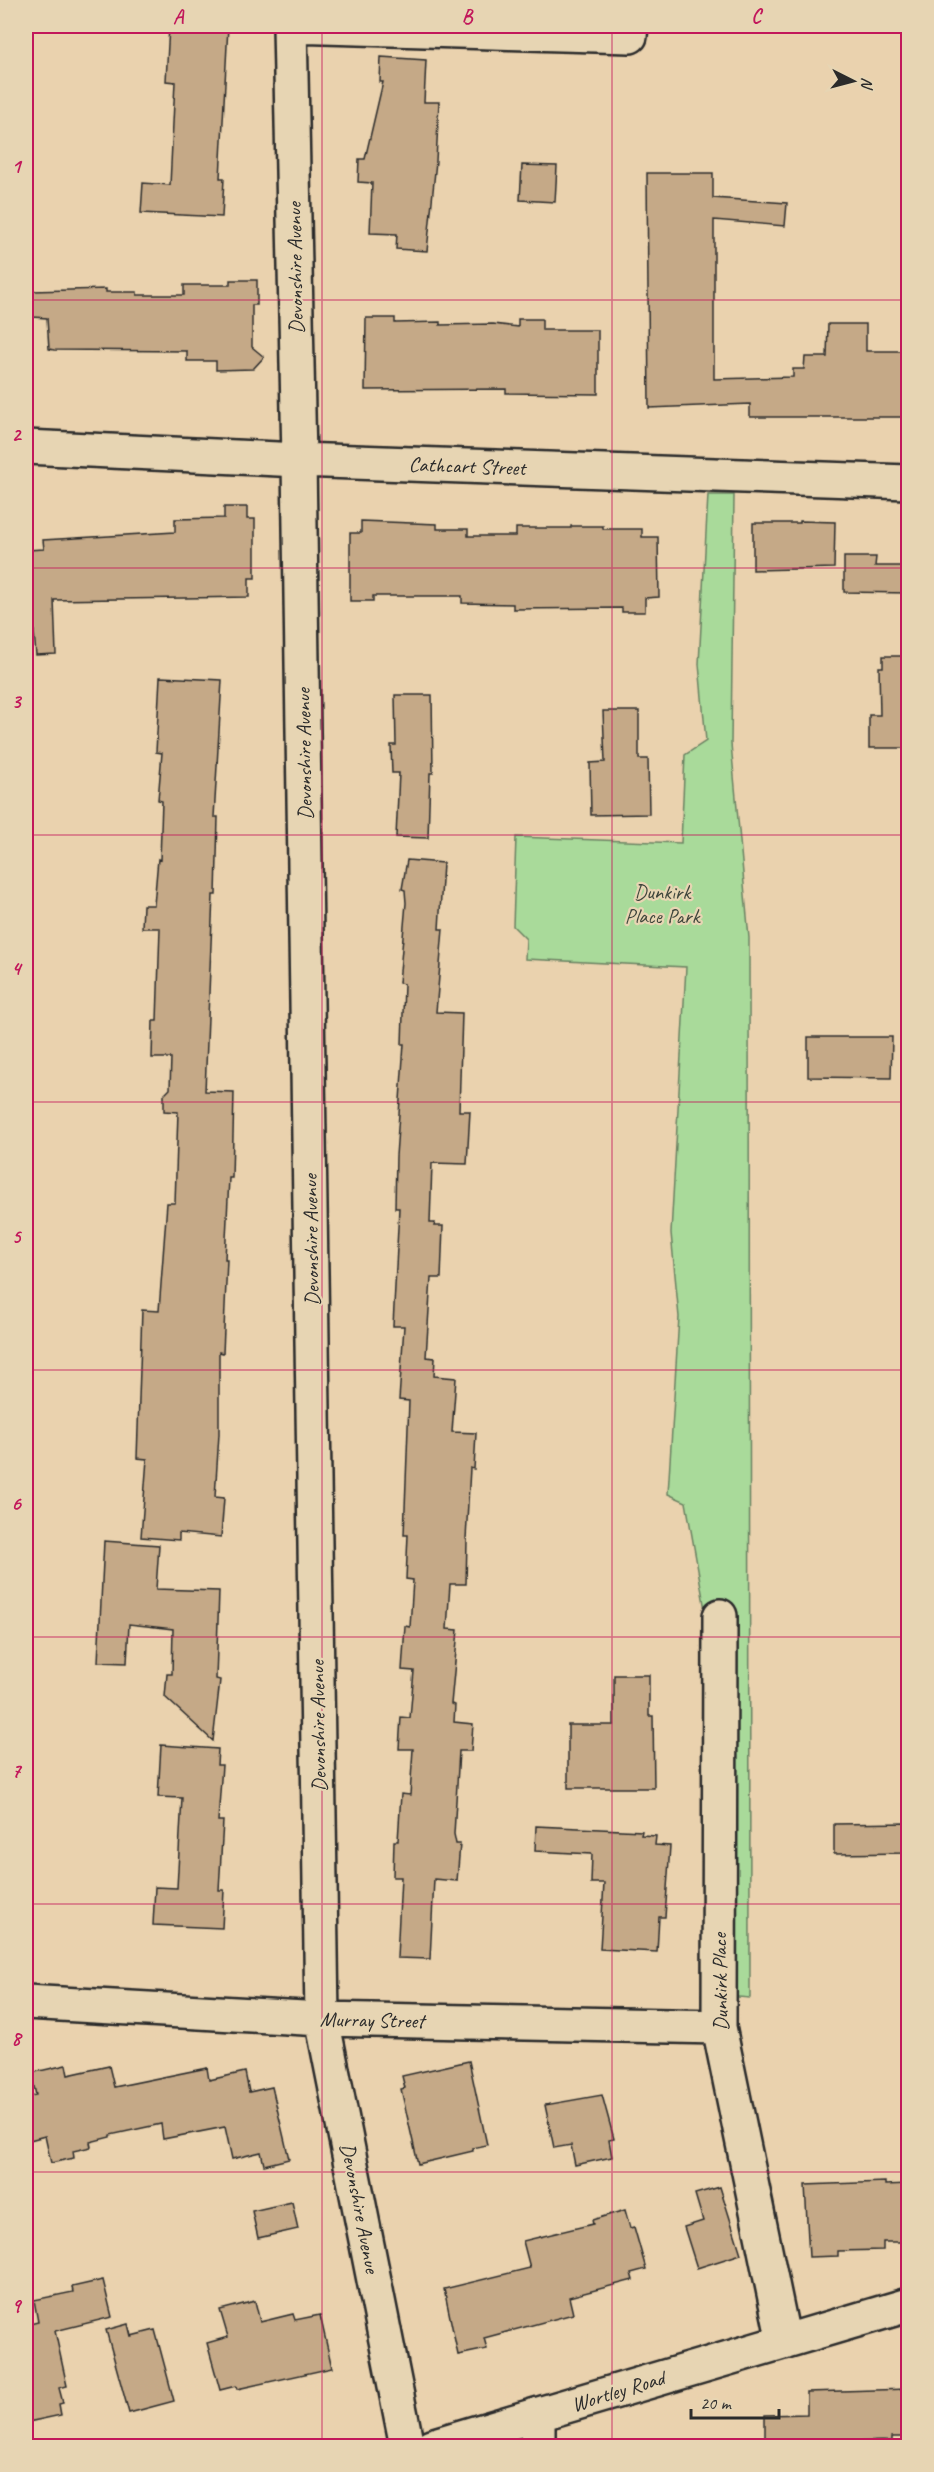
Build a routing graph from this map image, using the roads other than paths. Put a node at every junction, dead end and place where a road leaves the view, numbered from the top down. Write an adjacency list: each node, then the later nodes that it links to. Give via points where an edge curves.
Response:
1 (290, 26): 2 (street, via 630,36); 4 (street, Devonshire Avenue)
2 (631, 26)
3 (26, 447): 4 (street, Cathcart Street)
4 (299, 460): 5 (street, Cathcart Street); 8 (street, Devonshire Avenue)
5 (909, 482)
6 (720, 1616): 9 (street, Dunkirk Place)
7 (26, 2002): 8 (street, Murray Street)
8 (322, 2019): 9 (street, Murray Street); 13 (street, Devonshire Avenue)
9 (719, 2027): 11 (street, Dunkirk Place)
10 (909, 2305): 11 (street, Wortley Road)
11 (784, 2342): 12 (street, Wortley Road)
12 (538, 2415): 14 (street, Wortley Road); 15 (street)
13 (407, 2446)
14 (431, 2446)
15 (538, 2446)

